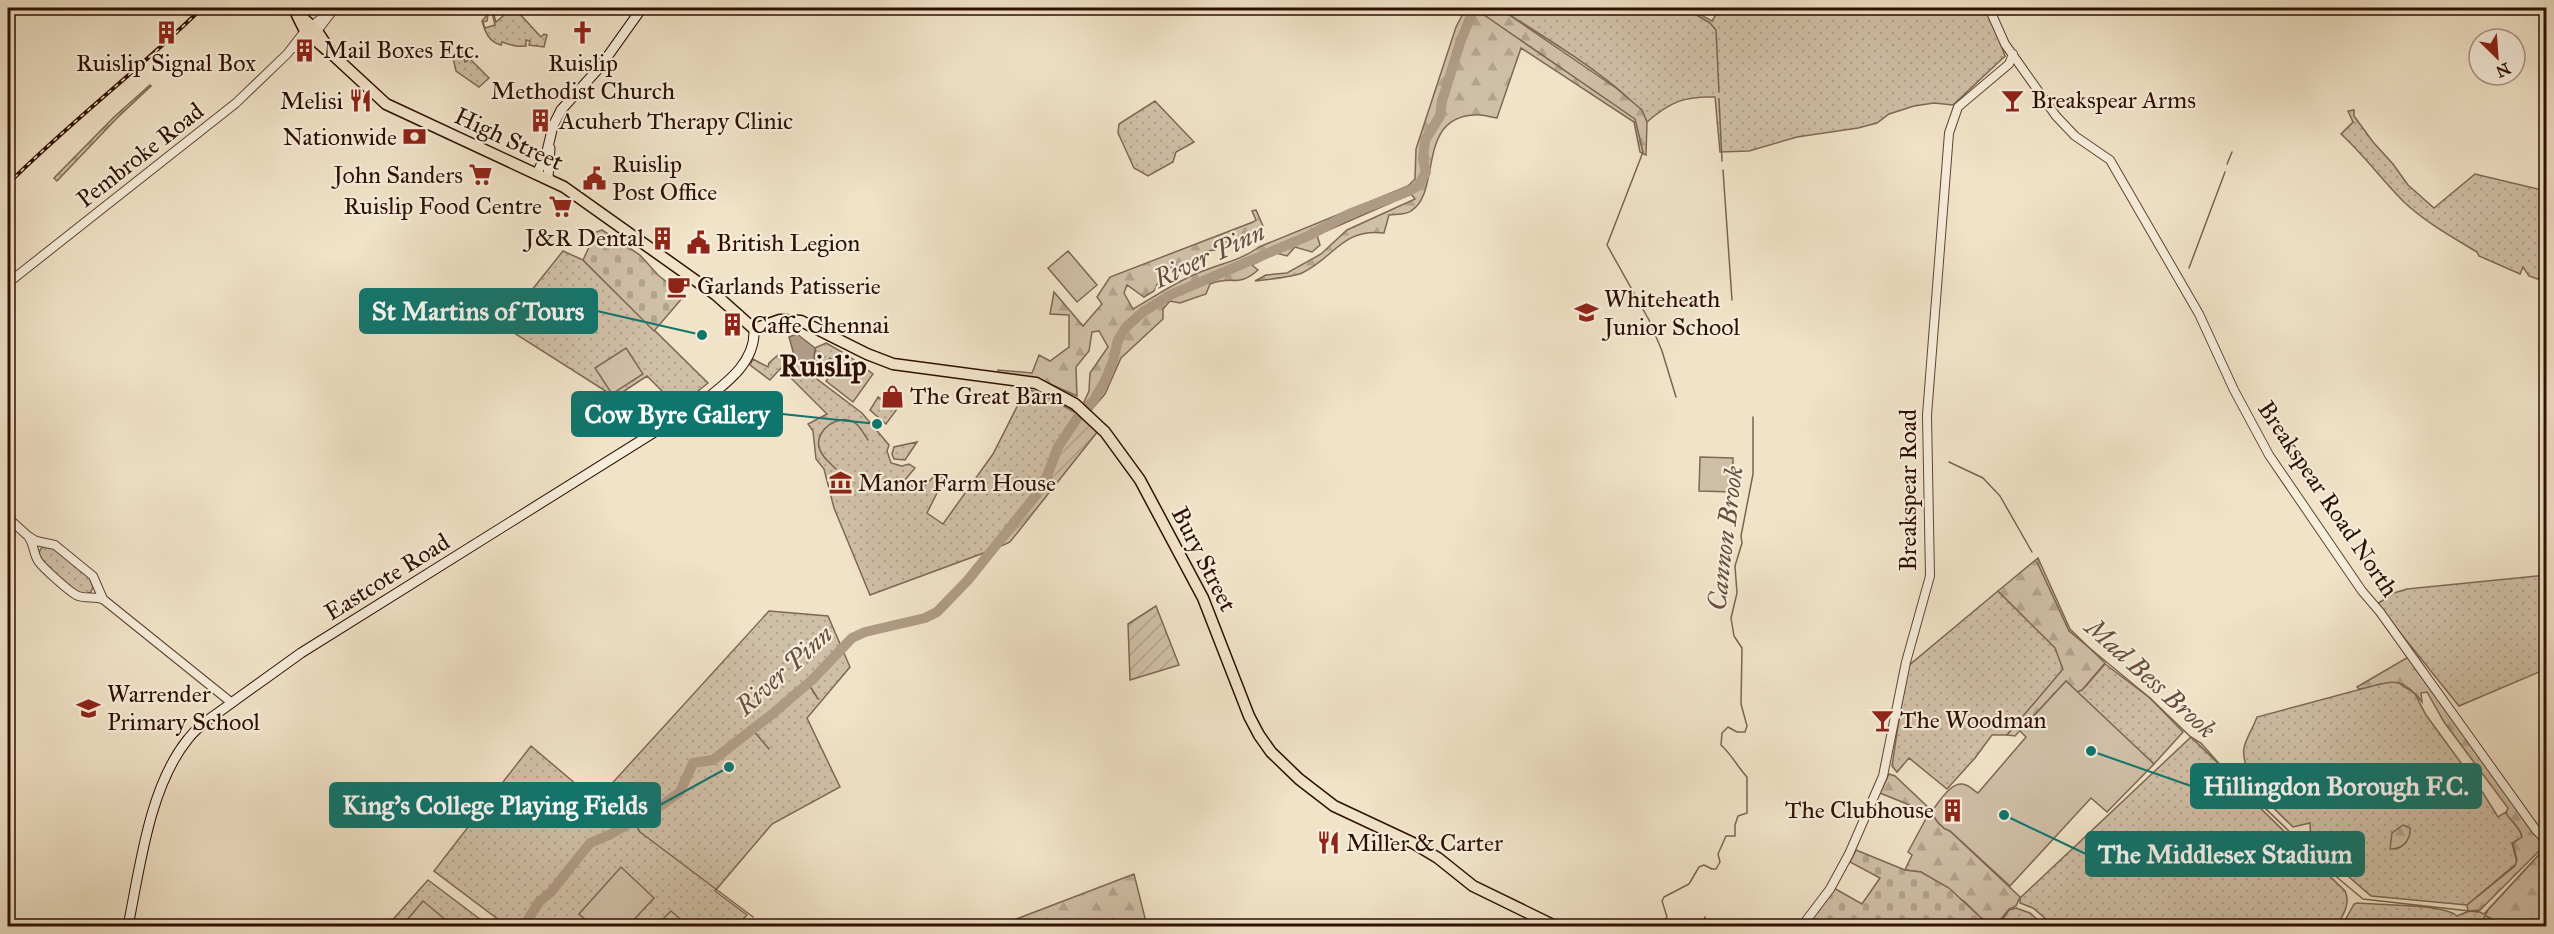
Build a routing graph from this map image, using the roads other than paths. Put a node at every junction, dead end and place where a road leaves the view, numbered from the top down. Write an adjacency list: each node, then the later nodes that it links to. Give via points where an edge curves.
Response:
1 (335, 8): 5 (street, Pembroke Road)
2 (642, 8): 7 (main road, via 600,67 561,110)
3 (1989, 8): 6 (street, Breakspear Road North)
4 (296, 13): 5 (main road)
5 (311, 32): 8 (main road, High Street, via 394,108); 10 (street, Pembroke Road, via 236,103)
6 (2013, 54): 16 (street, Breakspear Road North, via 2065,127 2110,160 2199,314 2269,455 2362,591); 19 (street, Breakspear Road, via 2009,64 1958,108 1949,133 1927,415 1930,576 1906,662 1890,751 1855,843 1830,889)
7 (550, 140): 8 (main road); 9 (main road)
8 (537, 174): 9 (main road, High Street)
9 (548, 178): 11 (main road, High Street, via 687,273)
10 (8, 283)
11 (754, 329): 15 (main road, Eastcote Road, via 750,356 700,403 311,647); 18 (main road, Bury Street, via 780,320 801,321 893,364 1036,383 1076,405 1105,432 1140,480 1203,598 1249,716 1271,752 1334,806 1413,843 1473,886)
12 (8, 518): 13 (street)
13 (28, 536): 14 (street, via 66,553 93,576); 14 (street, via 38,561 74,594)
14 (104, 600): 15 (street)
15 (232, 703): 17 (main road, Eastcote Road, via 188,739 169,769 143,851)
16 (2547, 840)
17 (129, 927)
18 (1555, 927)
19 (1802, 927)

